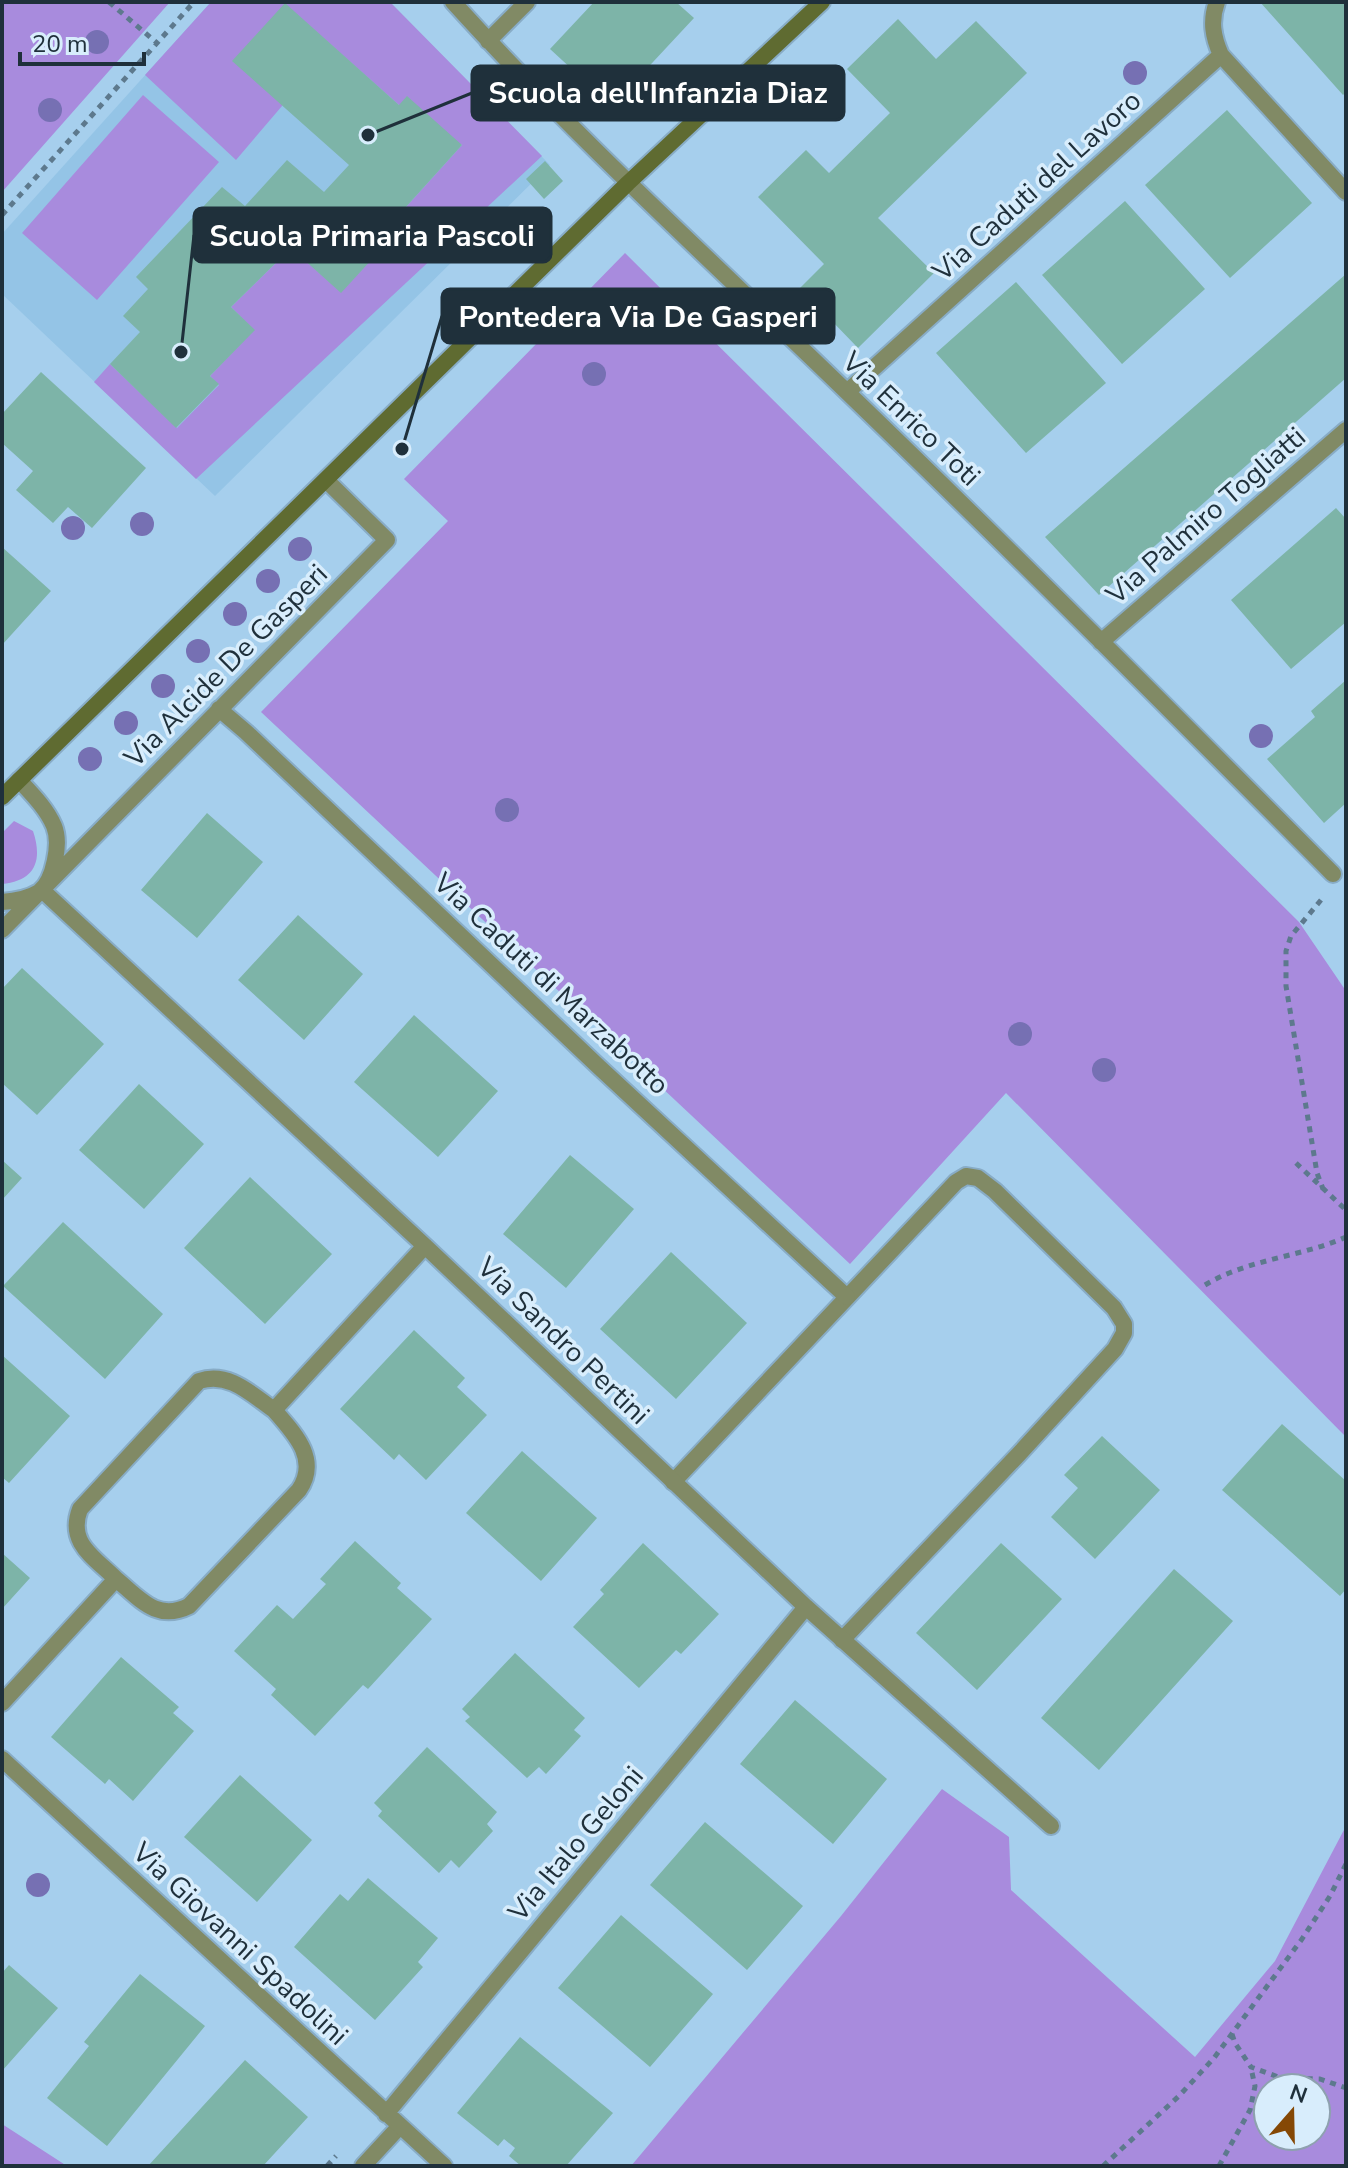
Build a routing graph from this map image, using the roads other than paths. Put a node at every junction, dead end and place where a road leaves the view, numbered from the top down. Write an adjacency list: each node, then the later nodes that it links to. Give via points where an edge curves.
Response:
1 (453, 2): 5 (street, Via Enrico Toti)
2 (527, 2): 5 (street)
3 (822, 2): 7 (street)
4 (1217, 2): 6 (street, via 1213,30)
5 (488, 41): 7 (street, Via Enrico Toti)
6 (1221, 55): 8 (street); 9 (street, Via Caduti del Lavoro)
7 (628, 183): 9 (street, Via Enrico Toti); 11 (street)
8 (1346, 192)
9 (847, 392): 12 (street, Via Enrico Toti)
10 (1346, 430): 12 (street, Via Palmiro Togliatti)
11 (327, 481): 13 (street, Via Alcide De Gasperi, via 387,540); 14 (street)
12 (1101, 642): 16 (street, Via Enrico Toti)
13 (219, 709): 17 (street, Via Alcide De Gasperi); 21 (street, Via Caduti di Marzabotto)
14 (19, 780): 15 (street); 17 (street, Via Alcide De Gasperi, via 49,817 57,839)
15 (2, 797)
16 (1333, 874)
17 (42, 890): 18 (street, Via Alcide De Gasperi); 19 (street, Via Alcide De Gasperi); 20 (street, Via Sandro Pertini)
18 (2, 902)
19 (2, 930)
20 (425, 1246): 22 (street); 23 (street, Via Sandro Pertini)
21 (847, 1297): 23 (street); 26 (street, via 966,1176 995,1191 1103,1296 1120,1316 1124,1333 1018,1455)
22 (274, 1410): 24 (street, via 306,1458 308,1469 299,1490 189,1606 159,1611); 24 (street, via 232,1381 210,1378 199,1381 166,1416 76,1519 83,1546)
23 (673, 1482): 25 (street, Via Sandro Pertini)
24 (116, 1579): 27 (street)
25 (806, 1607): 26 (street, Via Sandro Pertini); 30 (street, Via Italo Geloni)
26 (842, 1640): 29 (street, Via Sandro Pertini)
27 (2, 1703)
28 (2, 1759): 30 (street, Via Giovanni Spadolini)
29 (1051, 1826)
30 (386, 2114): 31 (street, Via Giovanni Spadolini)
31 (400, 2126): 32 (street); 33 (street, Via Giovanni Spadolini)
32 (363, 2166)
33 (444, 2166)

